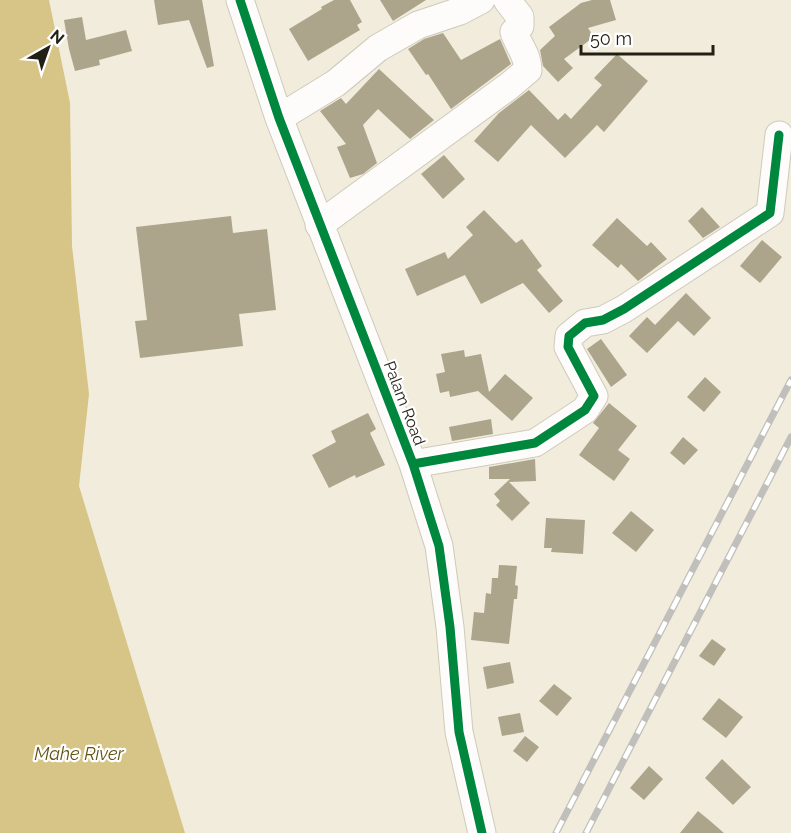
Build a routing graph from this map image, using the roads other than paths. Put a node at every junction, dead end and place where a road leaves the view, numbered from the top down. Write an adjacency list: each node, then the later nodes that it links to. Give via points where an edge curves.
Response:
1 (240, 0): 4 (street, Palam Road)
2 (481, 0): 4 (street, via 418,25 378,48 336,83)
3 (507, 0): 6 (street, via 520,17 520,26 514,32 528,60 528,70)
4 (279, 118): 6 (street, Palam Road)
5 (779, 135): 7 (street, via 770,213 624,309 603,320 585,322 569,336 568,347 594,396 585,410 535,443)
6 (319, 225): 7 (street, Palam Road)
7 (412, 464): 8 (street, Palam Road, via 439,546 459,732)
8 (482, 833)

